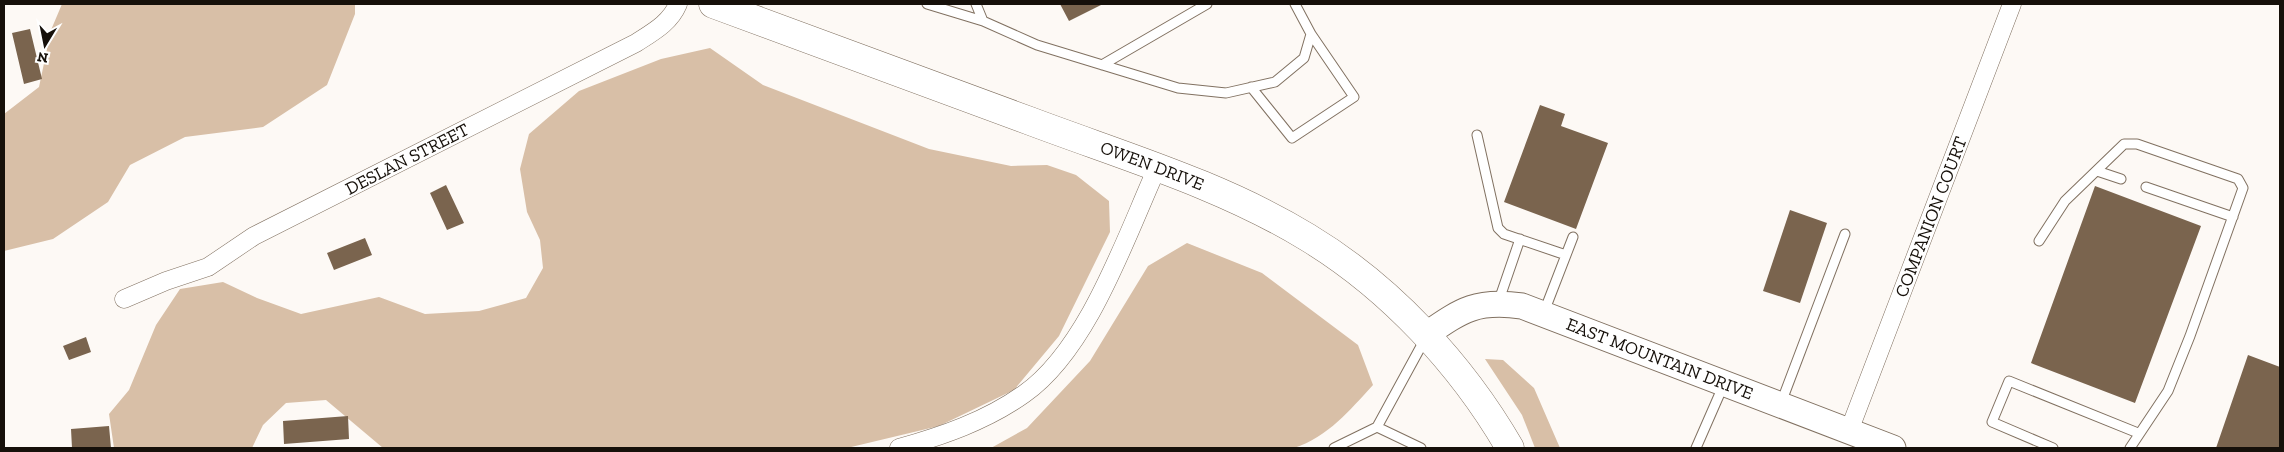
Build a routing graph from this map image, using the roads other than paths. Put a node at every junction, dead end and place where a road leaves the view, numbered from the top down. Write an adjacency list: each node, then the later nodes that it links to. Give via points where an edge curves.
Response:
1 (678, 4): 24 (street, DESLAN STREET, via 674,14 662,26 636,43 254,236 208,268)
2 (713, 4): 8 (main road, OWEN DRIVE)
3 (927, 4): 9 (lane)
4 (976, 4): 9 (lane)
5 (1207, 4): 11 (lane)
6 (1295, 4): 10 (lane)
7 (2012, 4): 31 (street, COMPANION COURT)
8 (745, 9): 14 (main road, OWEN DRIVE)
9 (983, 21): 11 (lane, via 1037,45)
10 (1311, 34): 12 (lane, via 1304,58 1275,82); 12 (lane, via 1354,96 1292,138)
11 (1102, 65): 12 (lane, via 1178,88 1226,93)
12 (1251, 87)
13 (1477, 135): 21 (lane, via 1496,224 1504,234)
14 (1157, 168): 27 (main road, OWEN DRIVE, via 1241,203 1309,238 1388,296); 34 (street, via 1088,319 1044,376 1004,407 968,425)
15 (2096, 170): 16 (lane); 18 (lane, via 2124,144 2146,147 2238,179 2243,188); 22 (lane, via 2065,201)
16 (2121, 179)
17 (2146, 187): 18 (lane)
18 (2233, 217): 32 (lane, via 2168,391)
19 (1846, 234): 29 (lane)
20 (1573, 237): 23 (lane)
21 (1520, 239): 23 (lane); 25 (lane)
22 (2039, 241)
23 (1566, 255): 26 (lane)
24 (124, 299)
25 (1498, 303): 26 (street, EAST MOUNTAIN DRIVE, via 1522,306); 27 (street, EAST MOUNTAIN DRIVE, via 1455,315)
26 (1543, 315): 28 (street, EAST MOUNTAIN DRIVE)
27 (1427, 334): 30 (lane); 37 (main road, OWEN DRIVE, via 1479,400)
28 (1725, 383): 29 (street, EAST MOUNTAIN DRIVE); 38 (lane)
29 (1780, 405): 31 (street, EAST MOUNTAIN DRIVE)
30 (1377, 427): 35 (lane); 36 (lane)
31 (1849, 431): 33 (street, EAST MOUNTAIN DRIVE)
32 (2138, 433): 39 (lane, via 2009,382 1992,422); 40 (lane)
33 (1882, 446)
34 (899, 448)
35 (1334, 448)
36 (1421, 448)
37 (1510, 448)
38 (1696, 448)
39 (2053, 448)
40 (2130, 448)

